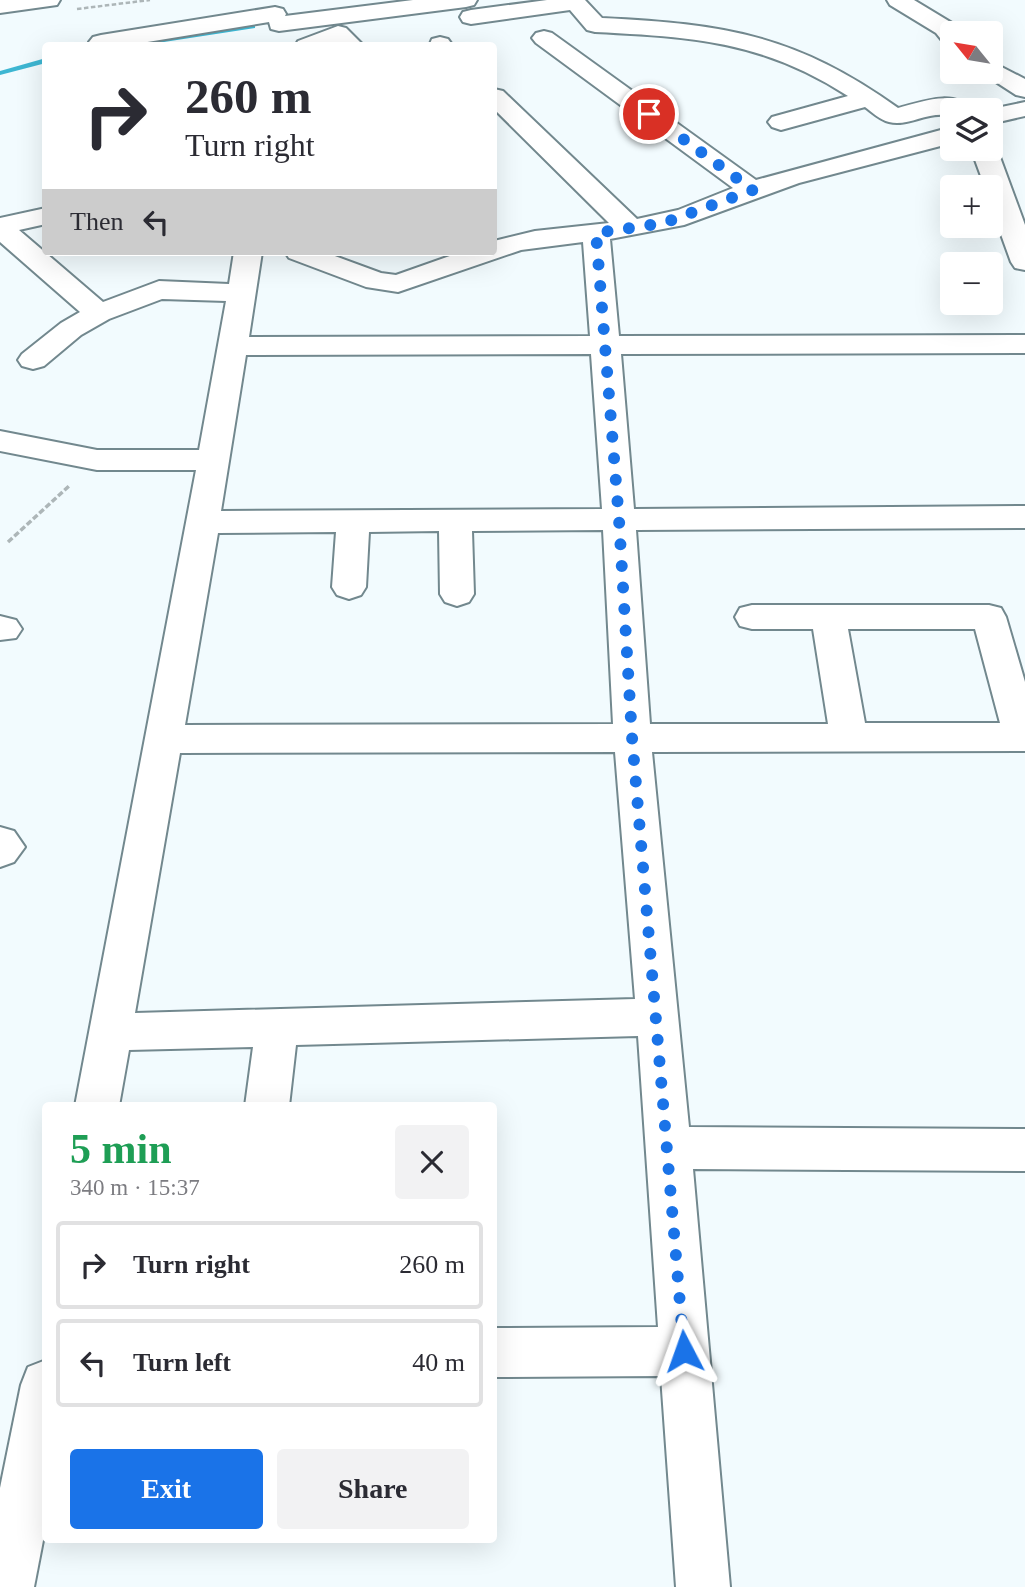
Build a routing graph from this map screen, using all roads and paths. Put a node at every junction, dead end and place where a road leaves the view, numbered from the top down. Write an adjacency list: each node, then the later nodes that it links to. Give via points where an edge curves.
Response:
1 (49, 0): 4 (street)
2 (898, 0): 7 (street)
3 (574, 1): 5 (street); 14 (street, via 595,25 673,29 779,50)
4 (0, 6)
5 (468, 8): 6 (street)
6 (275, 21): 9 (street, via 173,19)
7 (940, 26)
8 (544, 38): 22 (street)
9 (114, 42)
10 (316, 42): 11 (street, via 338,33)
11 (348, 42)
12 (1003, 76): 13 (street)
13 (1025, 90)
14 (869, 98): 16 (street, via 894,116); 19 (street)
15 (497, 99): 25 (street)
16 (940, 104)
17 (1025, 109): 18 (street)
18 (1003, 114)
19 (781, 122)
20 (940, 138): 22 (street, via 839,162)
21 (996, 161): 31 (street)
22 (753, 190): 25 (street, via 664,223)
23 (42, 217): 24 (street)
24 (2, 224): 33 (street)
25 (631, 229): 26 (street)
26 (596, 233): 27 (street, via 546,236); 35 (street)
27 (497, 248)
28 (247, 256): 32 (street)
29 (310, 256): 30 (street, via 376,281 398,284)
30 (472, 256)
31 (1025, 262)
32 (241, 293): 33 (street, via 159,290); 36 (street)
33 (99, 313): 37 (street)
34 (1025, 344): 35 (street)
35 (603, 345): 36 (street); 42 (street)
36 (231, 346): 40 (street)
37 (33, 360)
38 (0, 441): 39 (street)
39 (97, 460): 40 (street); 46 (path)
40 (213, 460): 45 (street)
41 (1025, 517): 42 (street)
42 (619, 520): 44 (street); 52 (street)
43 (353, 521): 44 (street); 45 (street); 47 (street)
44 (455, 521): 48 (street)
45 (202, 522): 54 (street)
46 (8, 542)
47 (349, 587)
48 (457, 594)
49 (752, 617): 50 (street)
50 (828, 617): 51 (street); 53 (street, via 989,617)
51 (849, 736): 52 (street); 53 (street)
52 (632, 737): 54 (street); 57 (street)
53 (1023, 737)
54 (163, 738): 59 (street)
55 (0, 842): 56 (street, via 5,847)
56 (0, 851)
57 (657, 1017): 58 (street); 62 (street)
58 (277, 1027): 59 (street); 61 (street)
59 (111, 1032): 60 (street)
60 (98, 1102)
61 (268, 1102)
62 (668, 1148): 63 (street); 64 (street)
63 (1025, 1150)
64 (684, 1351): 65 (street); 68 (street)
65 (497, 1353)
66 (42, 1406): 67 (street)
67 (8, 1587)
68 (703, 1587)

